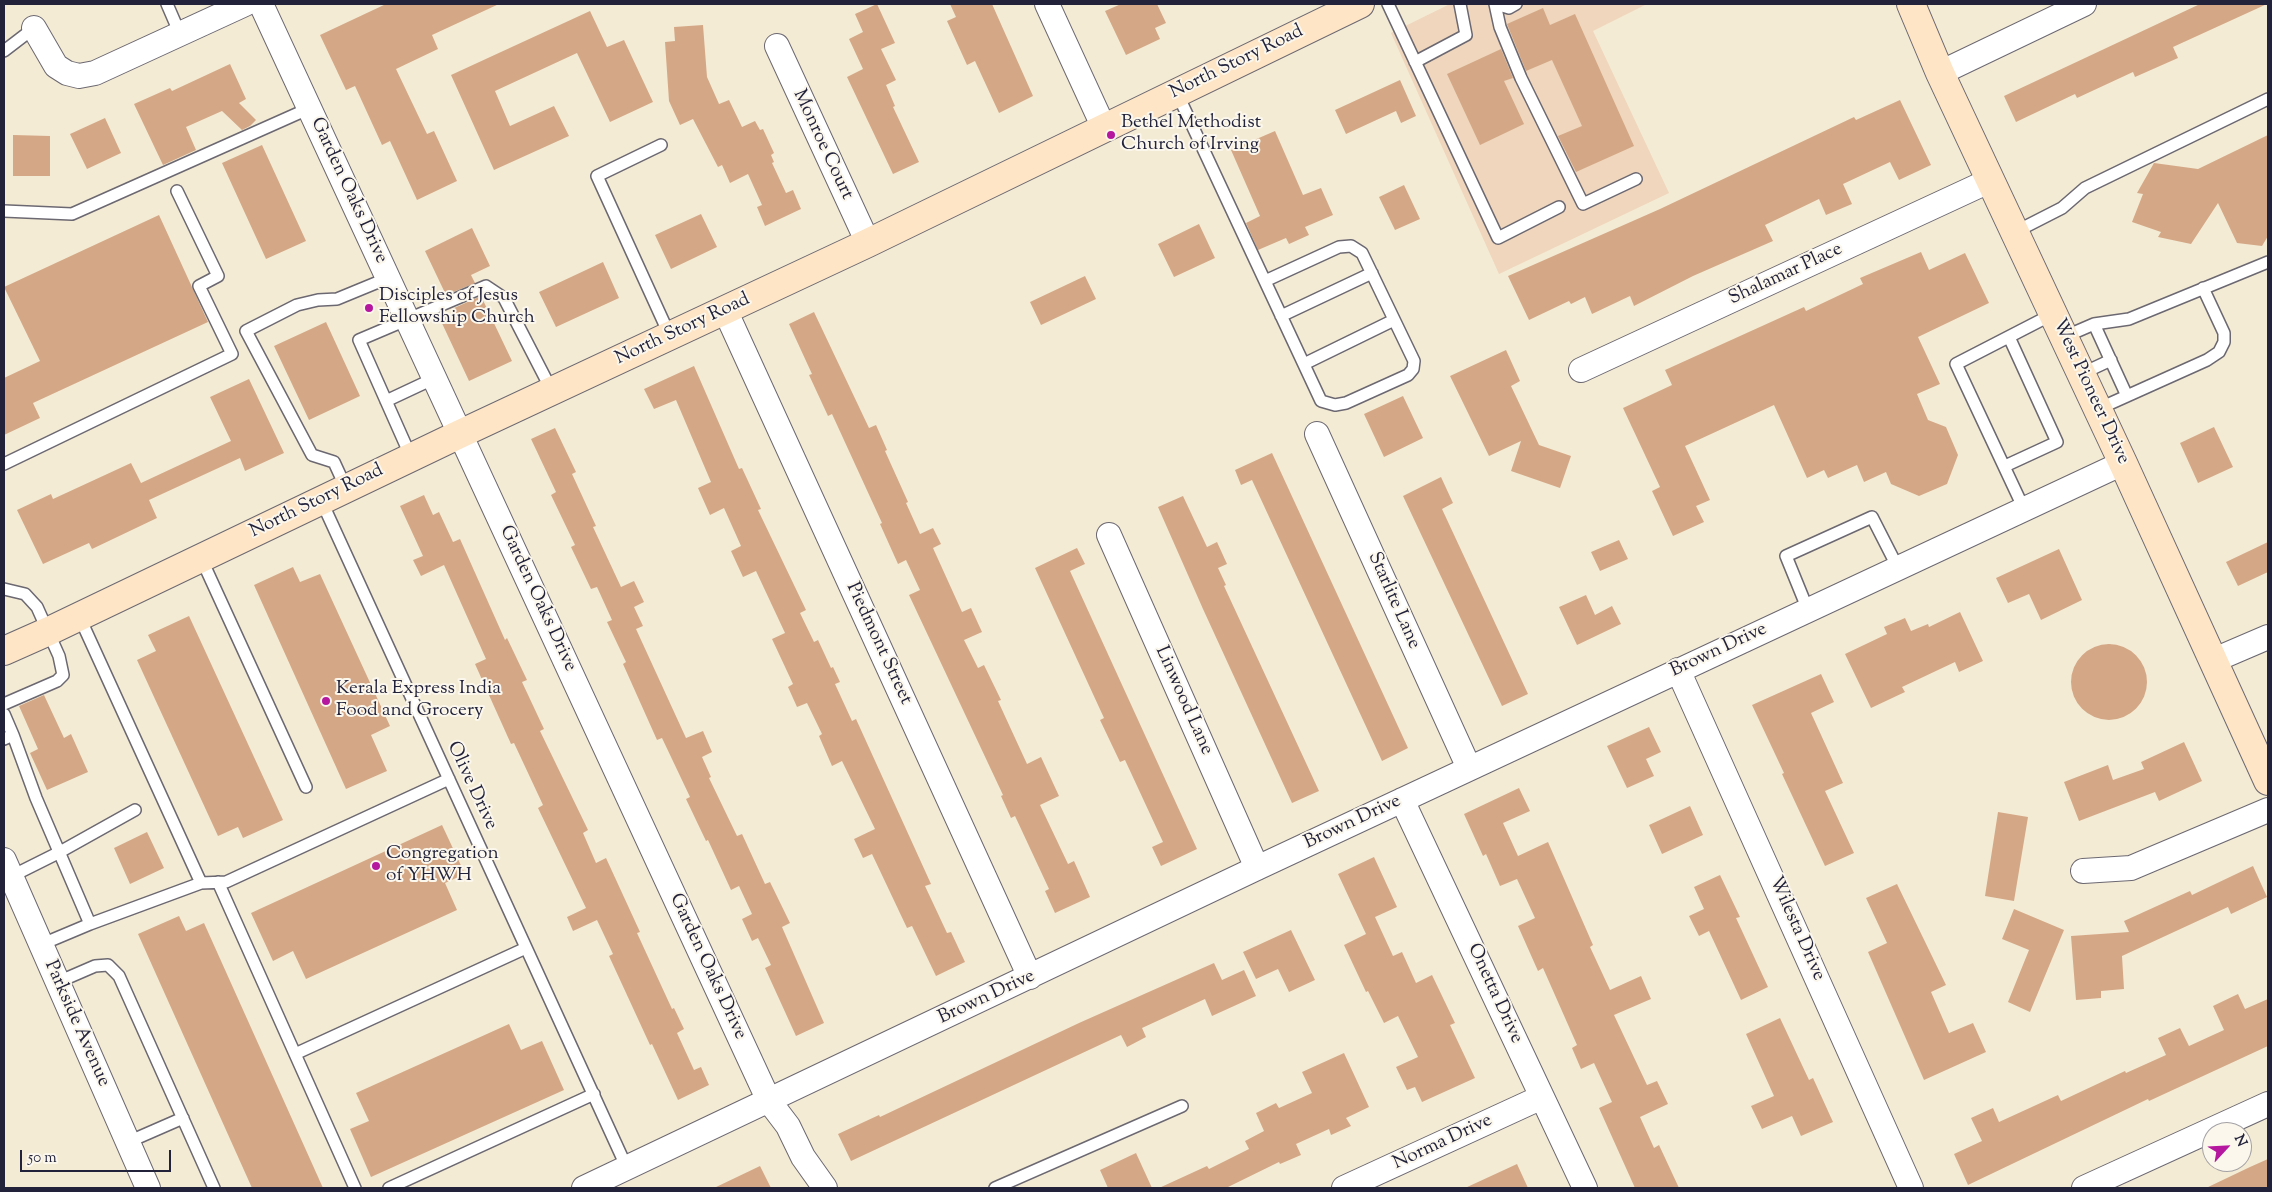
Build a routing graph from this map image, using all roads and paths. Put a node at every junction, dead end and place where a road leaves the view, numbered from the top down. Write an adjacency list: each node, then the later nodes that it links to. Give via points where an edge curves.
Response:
1 (167, 4): 14 (lane)
2 (246, 4): 14 (street)
3 (261, 4): 21 (street, Garden Oaks Drive)
4 (1047, 4): 22 (street)
5 (1360, 4): 12 (main road, North Story Road)
6 (1388, 4): 17 (lane)
7 (1460, 4): 17 (lane, via 1466,35)
8 (1496, 4): 9 (lane, via 1509,8); 24 (lane, via 1500,27 1521,78 1582,204)
9 (1516, 4)
10 (1911, 4): 18 (main road, West Pioneer Drive)
11 (2084, 4): 18 (street)
12 (1332, 10): 19 (main road, North Story Road)
13 (34, 28): 14 (street, via 56,66 79,76 96,73); 16 (lane)
14 (180, 34)
15 (777, 46): 30 (street, Monroe Court)
16 (4, 51)
17 (1415, 62): 27 (lane, via 1498,238)
18 (1940, 73): 25 (main road, West Pioneer Drive)
19 (1177, 93): 22 (main road, North Story Road); 34 (lane)
20 (2268, 99): 29 (lane, via 2085,188 2062,208)
21 (310, 108): 28 (lane, via 72,214); 33 (street, Garden Oaks Drive)
22 (1104, 128): 30 (main road, North Story Road)
23 (661, 145): 42 (lane, via 597,176)
24 (1636, 179)
25 (1991, 180): 29 (main road, West Pioneer Drive); 46 (street, Shalamar Place)
26 (177, 191): 57 (lane, via 218,276 199,286 232,354)
27 (1559, 207)
28 (4, 211)
29 (2015, 232): 41 (main road, West Pioneer Drive)
30 (868, 243): 36 (main road, North Story Road)
31 (2268, 262): 35 (lane)
32 (1372, 273): 34 (lane, via 1362,253 1351,246 1338,247); 37 (lane); 39 (lane)
33 (388, 278): 38 (street, Garden Oaks Drive); 59 (lane, via 337,299 297,305 246,331 312,455 334,462)
34 (1265, 281): 37 (lane)
35 (2203, 288): 40 (lane, via 2129,319); 50 (lane, via 2224,333 2219,352)
36 (725, 310): 42 (main road, North Story Road); 92 (street, Piedmont Street)
37 (1281, 316): 45 (lane)
38 (407, 319): 48 (street, Garden Oaks Drive); 49 (lane, via 486,286 504,298); 51 (lane, via 359,340)
39 (1394, 320): 45 (lane); 45 (lane, via 1414,361 1408,375 1335,406 1321,401)
40 (2094, 324): 41 (lane); 44 (lane)
41 (2059, 326): 43 (lane); 47 (main road, West Pioneer Drive)
42 (670, 336): 49 (main road, North Story Road)
43 (2009, 337): 58 (lane, via 1956,364); 58 (lane, via 2057,442)
44 (2111, 360): 47 (lane); 50 (lane)
45 (1304, 364)
46 (1581, 370)
47 (2081, 374): 52 (main road, West Pioneer Drive)
48 (435, 378): 51 (lane); 53 (street, Garden Oaks Drive)
49 (552, 391): 53 (main road, North Story Road)
50 (2127, 396): 52 (lane)
51 (386, 401): 55 (lane)
52 (2098, 409): 56 (main road, West Pioneer Drive)
53 (460, 434): 55 (main road, North Story Road); 97 (street, Garden Oaks Drive)
54 (1317, 434): 76 (street, Starlite Lane)
55 (411, 457): 59 (main road, North Story Road)
56 (2123, 463): 61 (street, Brown Drive); 71 (main road, West Pioneer Drive)
57 (4, 464)
58 (2004, 466): 61 (lane)
59 (346, 488): 60 (main road, North Story Road)
60 (321, 500): 63 (main road, North Story Road); 77 (lane, Olive Drive)
61 (2024, 509): 64 (street, Brown Drive)
62 (1109, 535): 84 (street, Linwood Lane)
63 (201, 558): 67 (main road, North Story Road); 79 (lane)
64 (1898, 568): 66 (street, Brown Drive); 66 (lane, via 1872,517 1786,556)
65 (4, 589): 68 (lane, via 25,594 37,607)
66 (1808, 610): 72 (street, Brown Drive)
67 (79, 616): 68 (main road, North Story Road); 88 (lane)
68 (49, 631): 70 (main road, North Story Road); 73 (lane, via 63,675 57,681)
69 (2268, 637): 71 (street)
70 (4, 650)
71 (2212, 661): 78 (main road, West Pioneer Drive)
72 (1678, 670): 76 (street, Brown Drive); 112 (street, Wilesta Drive)
73 (4, 704)
74 (4, 714): 75 (lane)
75 (8, 737): 83 (lane)
76 (1469, 768): 80 (street, Brown Drive)
77 (449, 779): 87 (lane, via 226,882); 91 (lane, Olive Drive)
78 (2268, 781)
79 (306, 787)
80 (1402, 800): 84 (street, Brown Drive); 96 (street, Onetta Drive)
81 (135, 810): 83 (lane)
82 (2268, 810): 85 (street, via 2131,868)
83 (58, 853): 86 (lane); 89 (lane)
84 (1257, 868): 92 (street, Brown Drive)
85 (2083, 871)
86 (6, 872): 90 (street, Parkside Avenue)
87 (218, 882): 88 (lane); 94 (lane)
88 (200, 883): 89 (lane)
89 (90, 924): 90 (lane)
90 (40, 945): 93 (street, Parkside Avenue)
91 (526, 948): 94 (lane); 95 (lane, Olive Drive)
92 (1030, 977): 97 (street, Brown Drive)
93 (58, 982): 100 (lane, via 95,966 108,965 119,976); 101 (street, Parkside Avenue)
94 (295, 1054): 105 (lane)
95 (594, 1094): 102 (lane, Olive Drive); 106 (lane)
96 (1542, 1097): 110 (street, Norma Drive); 111 (street, Onetta Drive)
97 (769, 1101): 102 (street, Brown Drive); 108 (street, Garden Oaks Drive)
98 (2268, 1104): 113 (street)
99 (1182, 1106): 109 (lane)
100 (183, 1118): 101 (lane); 104 (lane)
101 (128, 1142): 103 (street, Parkside Avenue)
102 (627, 1168): 107 (street, Brown Drive)
103 (148, 1188)
104 (214, 1188)
105 (355, 1188)
106 (389, 1188)
107 (584, 1188)
108 (825, 1188)
109 (995, 1188)
110 (1344, 1188)
111 (1585, 1188)
112 (1911, 1188)
113 (2084, 1188)

